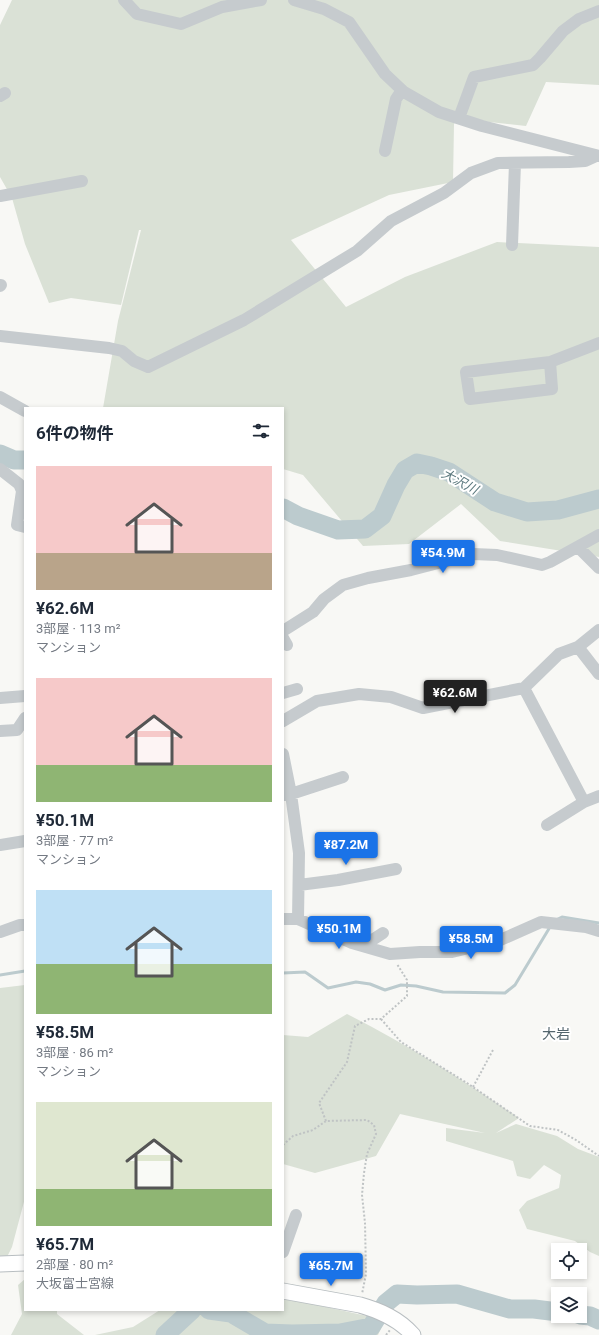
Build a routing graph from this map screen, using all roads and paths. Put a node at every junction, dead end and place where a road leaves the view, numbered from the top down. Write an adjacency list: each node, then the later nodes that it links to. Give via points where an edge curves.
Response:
1 (124, 0): 2 (street, via 137,14 181,24 222,7)
2 (261, 0)
3 (294, 0): 5 (street, via 324,9 349,22 385,74)
4 (599, 11): 6 (street, via 579,19 563,31 533,65 474,77)
5 (402, 90): 6 (street, via 439,112); 7 (street, via 396,99)
6 (459, 118): 8 (street)
7 (385, 151)
8 (598, 156): 9 (street, via 585,161)
9 (515, 163): 12 (street); 13 (street, via 498,163 471,174 444,193 391,221 357,251 244,320 148,366 134,361 122,351 109,348)
10 (82, 181): 11 (street)
11 (0, 196)
12 (512, 245)
13 (0, 336)
14 (599, 343): 15 (street)
15 (550, 362): 15 (street, via 466,372 470,399 552,389)
16 (0, 397): 17 (street)
17 (24, 410)
18 (0, 469): 19 (street, via 19,484 22,491 17,525)
19 (24, 527)
20 (599, 535): 21 (street)
21 (578, 547): 22 (street); 23 (street, via 542,564 497,555 473,554 343,585 313,612)
22 (599, 568)
23 (284, 630)
24 (599, 630): 25 (street)
25 (578, 647): 26 (street); 27 (street, via 559,654)
26 (599, 674)
27 (524, 688): 33 (street, via 423,708 391,697 359,694 317,702); 39 (street)
28 (297, 689): 29 (street)
29 (284, 693)
30 (24, 696): 31 (street)
31 (0, 698)
32 (24, 720): 34 (street, via 17,730)
33 (284, 720)
34 (0, 731)
35 (284, 764): 37 (street)
36 (343, 777): 37 (street)
37 (287, 794): 44 (street, via 300,853)
38 (599, 796): 39 (street)
39 (584, 802): 40 (street)
40 (547, 825)
41 (24, 841): 42 (street)
42 (0, 845)
43 (396, 868): 44 (street)
44 (299, 885): 46 (street)
45 (284, 918): 46 (street)
46 (298, 919): 51 (street)
47 (24, 926): 49 (street)
48 (599, 931): 52 (street, via 541,922 498,941 452,952)
49 (0, 932)
50 (383, 933): 51 (street)
51 (363, 946): 52 (street)
52 (390, 954): 53 (path, via 407,980 407,996)
53 (381, 1019): 55 (path, via 401,1042); 56 (path, via 369,1019 355,1026 347,1062 319,1103)
54 (493, 1050): 55 (path)
55 (474, 1087): 58 (path, via 530,1126 558,1130)
56 (326, 1121): 57 (path, via 313,1130 293,1136); 64 (path, via 367,1120 374,1125 376,1134 367,1154 362,1196 365,1223)
57 (284, 1143)
58 (599, 1156)
59 (296, 1215): 60 (street)
60 (284, 1249)
61 (24, 1263): 62 (main road)
62 (0, 1264)
63 (284, 1291): 64 (main road)
64 (366, 1306): 65 (main road, via 387,1314)
65 (413, 1335)

